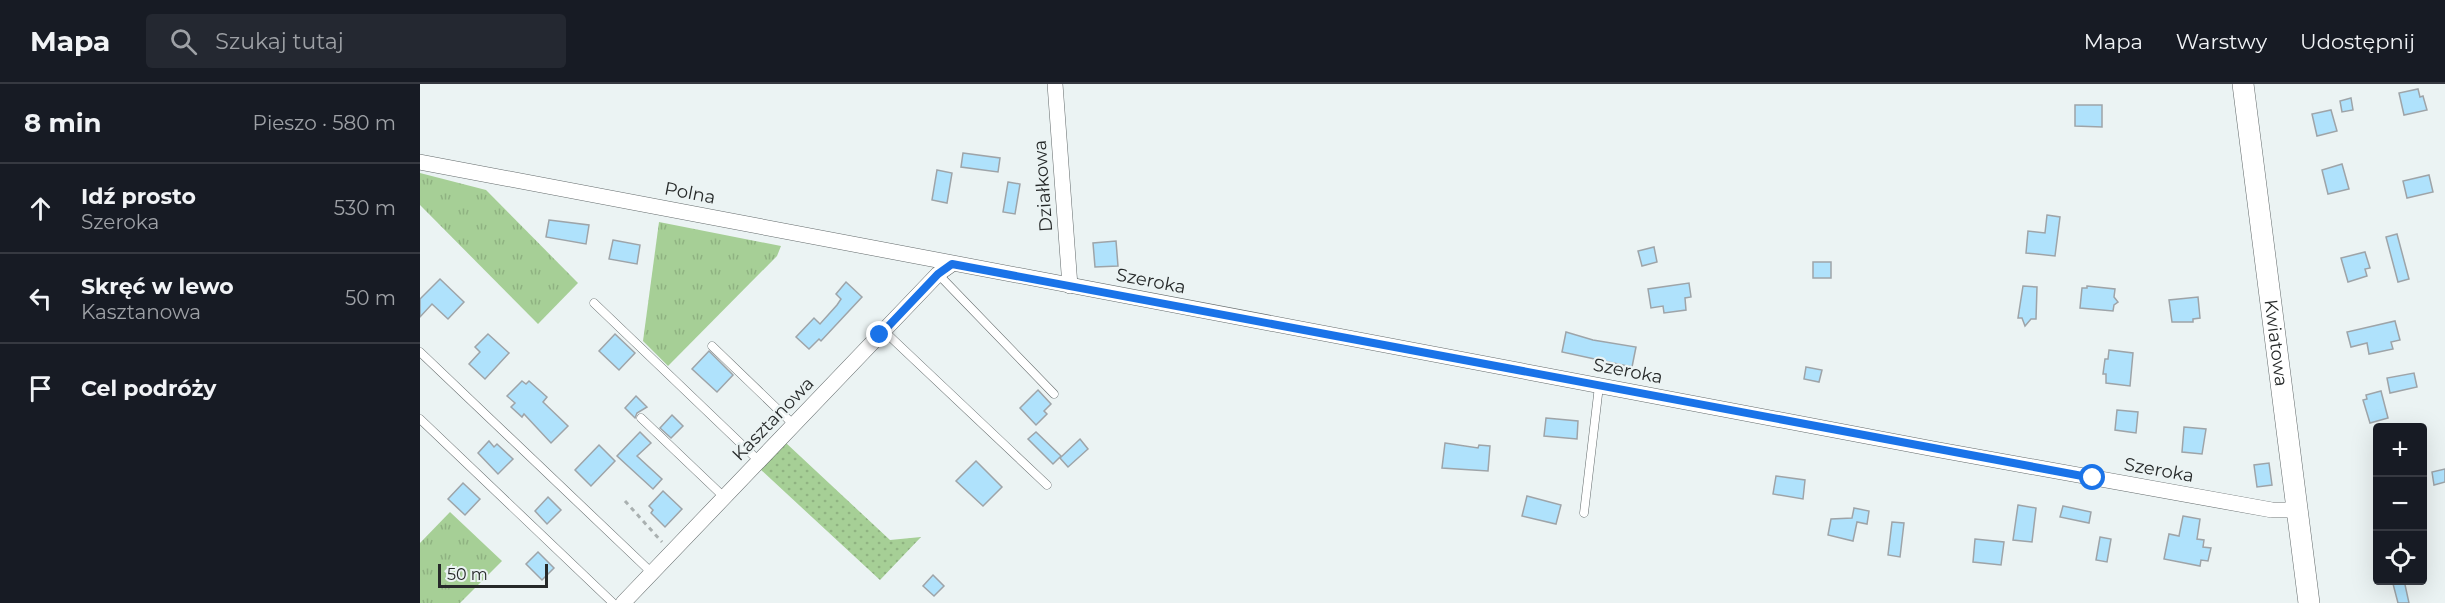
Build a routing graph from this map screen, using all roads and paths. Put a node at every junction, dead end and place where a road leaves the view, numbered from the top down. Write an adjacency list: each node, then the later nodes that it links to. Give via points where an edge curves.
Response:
1 (1055, 84): 6 (street, Działkowa)
2 (2243, 84): 20 (street, Kwiatowa)
3 (420, 162): 4 (street, Polna)
4 (952, 264): 5 (street, Kasztanowa); 6 (street, Szeroka)
5 (938, 274): 8 (street, Kasztanowa); 12 (lane)
6 (1070, 286): 11 (street, Szeroka)
7 (594, 303): 16 (lane)
8 (884, 331): 15 (street, Kasztanowa); 17 (lane)
9 (712, 346): 15 (lane)
10 (420, 352): 23 (lane)
11 (1599, 386): 20 (street, Szeroka, via 2272,510); 21 (lane)
12 (1054, 394)
13 (641, 418): 18 (lane)
14 (420, 419): 24 (lane)
15 (794, 424): 16 (street, Kasztanowa)
16 (759, 461): 18 (street, Kasztanowa)
17 (1047, 485)
18 (724, 497): 22 (street, Kasztanowa)
19 (625, 501): 22 (path)
20 (2298, 510): 26 (street, Kwiatowa)
21 (1584, 513)
22 (672, 552): 23 (street, Kasztanowa)
23 (652, 573): 25 (street, Kasztanowa)
24 (613, 603)
25 (623, 603)
26 (2309, 603)

